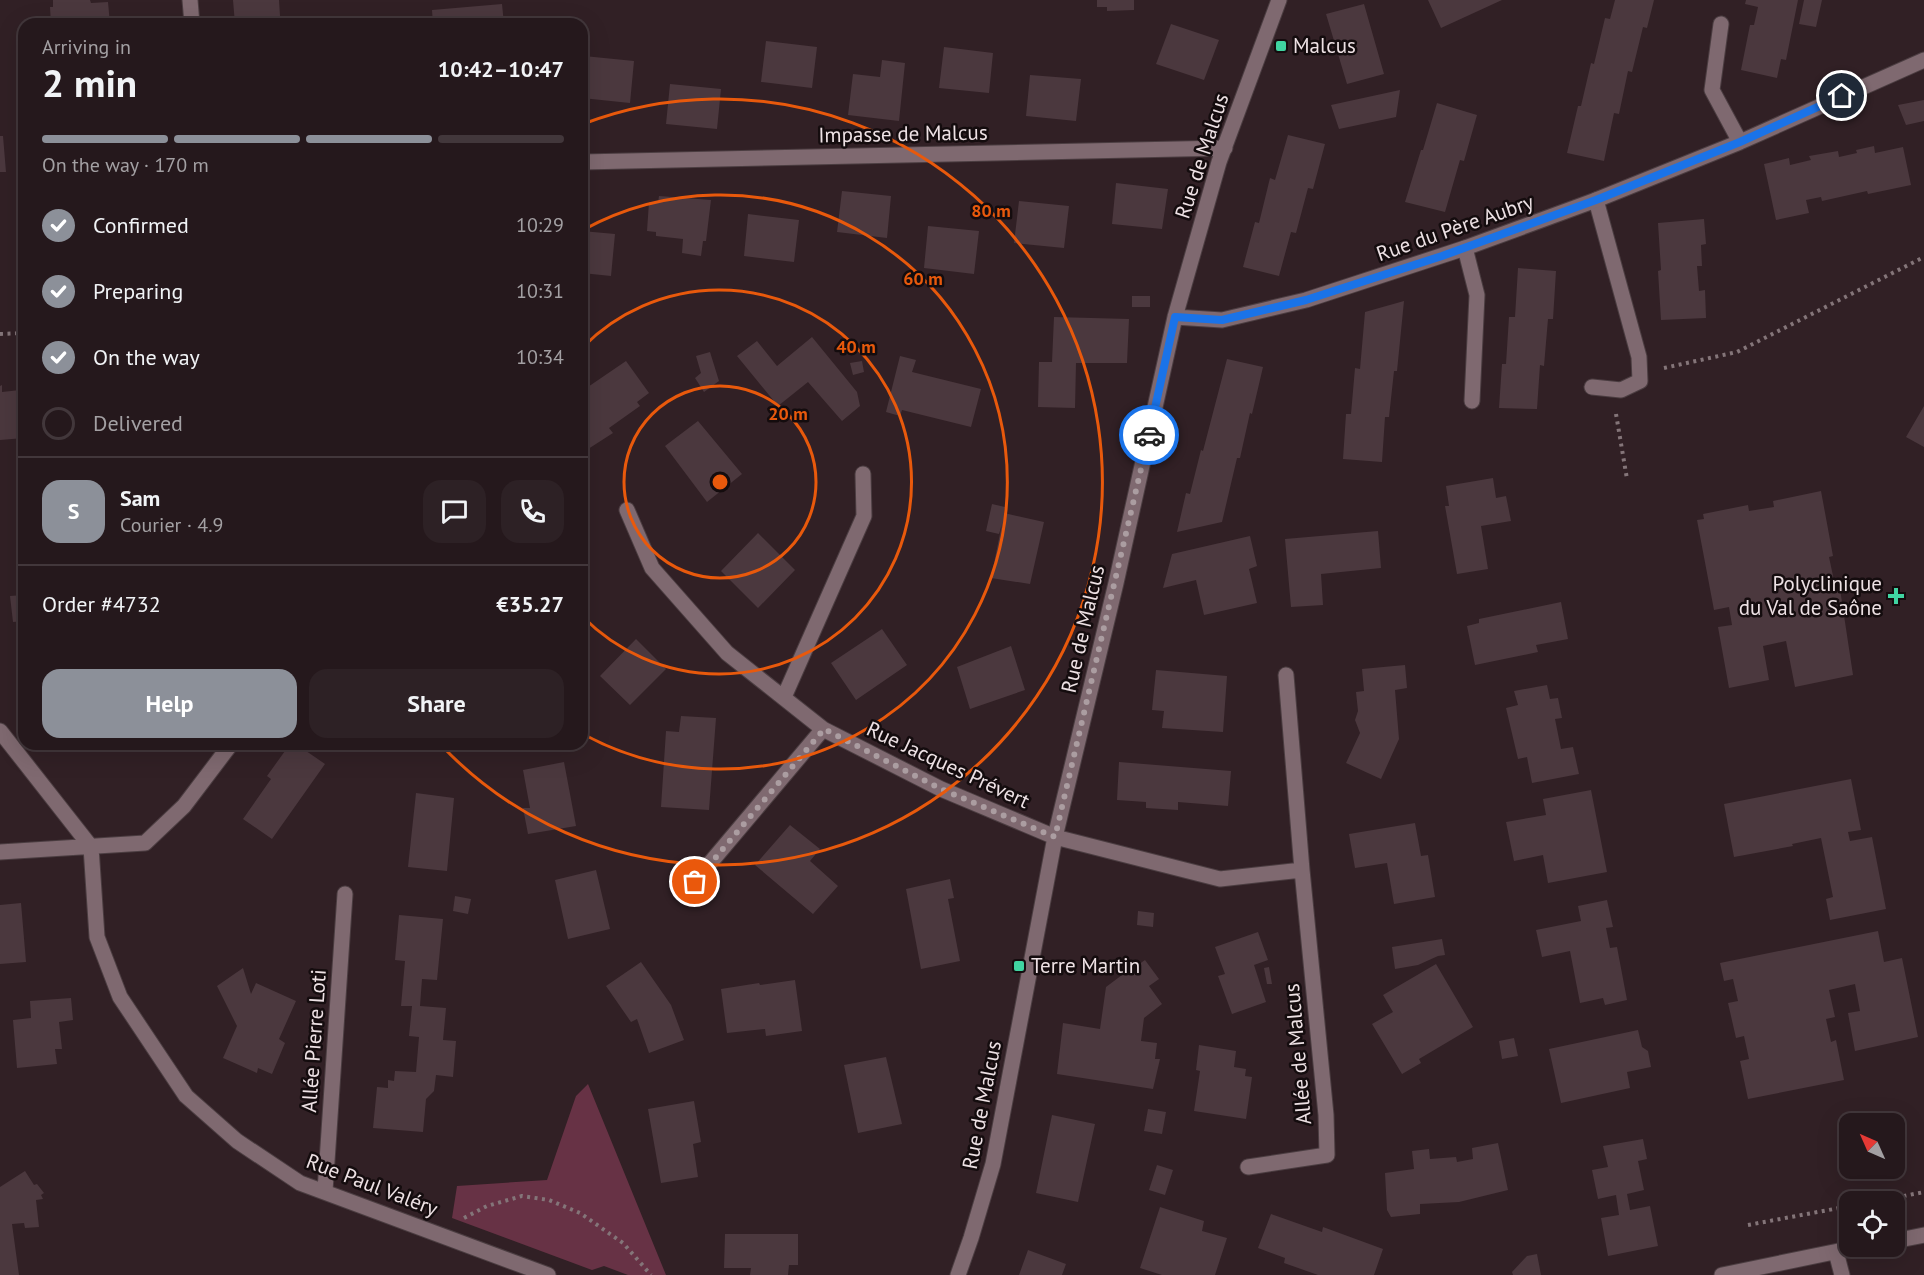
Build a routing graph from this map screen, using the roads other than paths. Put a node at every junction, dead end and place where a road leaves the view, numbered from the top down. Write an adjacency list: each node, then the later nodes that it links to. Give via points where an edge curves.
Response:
1 (190, 0): 3 (street)
2 (1279, 0): 7 (street, Rue de Malcus)
3 (192, 18)
4 (1721, 24): 6 (street, via 1712,90)
5 (1924, 60): 6 (street, Rue du Père Aubry)
6 (1740, 142): 9 (street, Rue du Père Aubry)
7 (1224, 148): 8 (street, Impasse de Malcus); 11 (street, Rue de Malcus)
8 (588, 162)
9 (1596, 200): 10 (street, Rue du Père Aubry); 12 (street, via 1639,357 1640,381 1621,390)
10 (1465, 248): 11 (street, Rue du Père Aubry, via 1306,300 1222,320); 13 (street, via 1477,295)
11 (1175, 317): 21 (street, Rue de Malcus)
12 (1592, 387)
13 (1472, 401)
14 (863, 474): 17 (street, via 864,516)
15 (627, 510): 17 (street, Rue Jacques Prévert, via 652,568 727,653)
16 (1286, 675): 24 (street, Allée de Malcus)
17 (784, 697): 18 (street, Rue Jacques Prévert)
18 (824, 729): 21 (street, Rue Jacques Prévert, via 941,789); 25 (street)
19 (0, 731): 22 (street)
20 (226, 750): 22 (street, via 184,806 145,843)
21 (1055, 837): 24 (street, via 1220,879); 34 (street, Rue de Malcus, via 993,1164)
22 (92, 847): 23 (street); 28 (street, Rue Paul Valéry, via 97,937 120,997 186,1096 237,1141 300,1183)
23 (0, 852)
24 (1302, 870): 27 (street, Allée de Malcus, via 1327,1155)
25 (695, 882)
26 (345, 894): 28 (street, Allée Pierre Loti)
27 (1248, 1167)
28 (325, 1191): 33 (street, Rue Paul Valéry)
29 (1924, 1235): 30 (street)
30 (1905, 1239)
31 (1839, 1251): 32 (street)
32 (1836, 1252): 35 (street); 36 (street)
33 (548, 1275)
34 (958, 1275)
35 (1722, 1275)
36 (1842, 1275)

